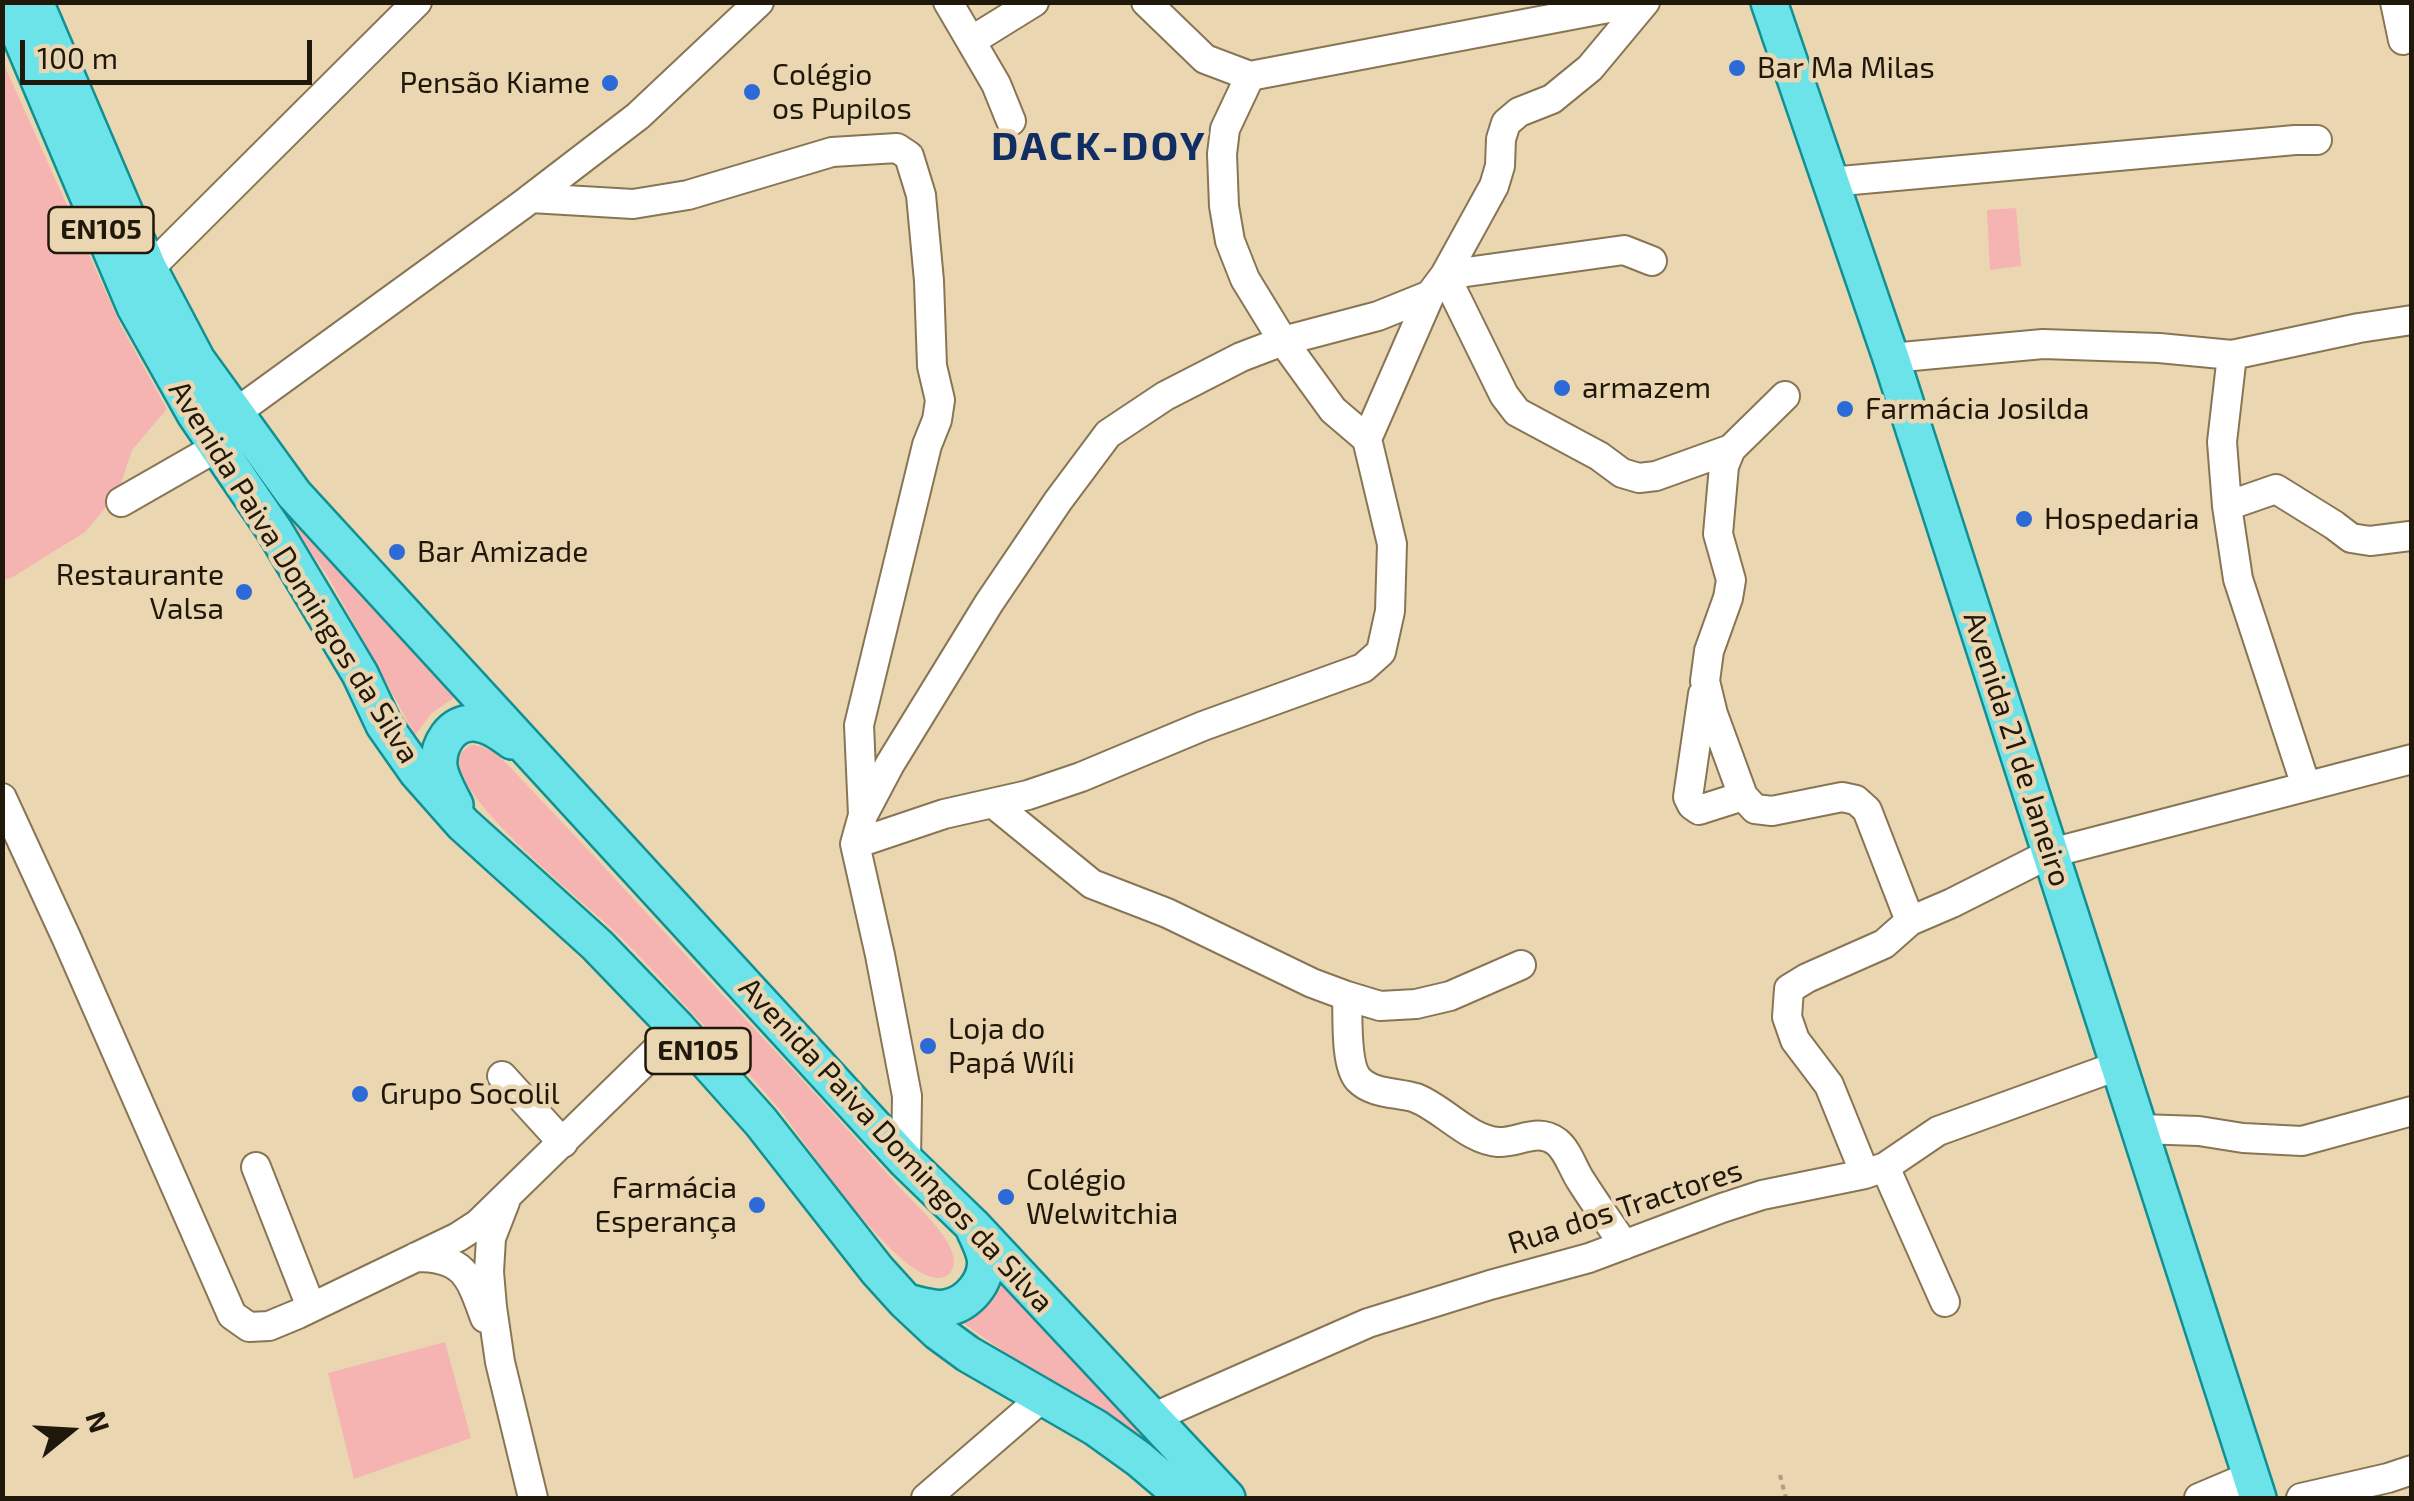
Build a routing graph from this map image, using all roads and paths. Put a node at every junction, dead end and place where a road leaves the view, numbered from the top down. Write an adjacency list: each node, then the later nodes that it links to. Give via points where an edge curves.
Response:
1 (6, 2): 28 (main road, Avenida Paiva Domingos da Silva / EN105, via 134,307)
2 (34, 2): 19 (main road, Avenida Paiva Domingos da Silva / EN105)
3 (418, 2): 19 (street)
4 (759, 2): 17 (street, via 638,116)
5 (948, 2): 11 (street)
6 (1034, 2): 11 (street)
7 (1146, 2): 13 (street, via 1205,59)
8 (1642, 2): 13 (street); 20 (street, via 1590,68 1552,99 1506,123 1494,186)
9 (1770, 2): 16 (main road, Avenida 21 de Janeiro)
10 (2395, 2): 12 (street)
11 (971, 40): 14 (street)
12 (2403, 40)
13 (1250, 76): 22 (street, via 1225,128 1224,206 1245,278)
14 (1011, 121)
15 (2317, 140): 16 (street)
16 (1830, 182): 24 (main road, Avenida 21 de Janeiro)
17 (531, 198): 26 (street); 40 (street, via 633,204 688,195 832,152 897,148 909,156 921,195 940,400 859,725)
18 (1652, 261): 20 (street, via 1624,250)
19 (149, 270): 26 (main road, Avenida Paiva Domingos da Silva / EN105)
20 (1437, 285): 22 (street, via 1378,316); 27 (street); 29 (street, via 1517,412 1622,473 1656,476)
21 (2412, 320): 23 (street)
22 (1283, 341): 27 (street, via 1333,410); 40 (street, via 1165,396 1108,434 988,602)
23 (2232, 355): 24 (street, via 2042,344); 31 (street, via 2222,442)
24 (1891, 358): 43 (main road, Avenida 21 de Janeiro)
25 (1785, 396): 29 (street)
26 (234, 414): 34 (main road, Avenida Paiva Domingos da Silva / EN105, via 294,494)
27 (1368, 439): 39 (street, via 1392,544 1381,652 1364,668)
28 (216, 447): 30 (street); 41 (main road, Avenida Paiva Domingos da Silva / EN105, via 304,578 392,737)
29 (1731, 450): 33 (street, via 1718,534 1731,580)
30 (121, 502)
31 (2226, 506): 32 (street, via 2276,490 2350,538); 36 (street, via 2238,579)
32 (2410, 536)
33 (1705, 681): 37 (street); 37 (street, via 1688,797 1699,810)
34 (534, 756): 41 (main road, via 475,723 448,734 440,772); 53 (main road, Avenida Paiva Domingos da Silva / EN105)
35 (2412, 759): 36 (street)
36 (2306, 786): 43 (street)
37 (1743, 796): 44 (street, via 1756,809 1772,811 1842,796 1856,800 1867,810)
38 (2, 798): 62 (street, via 232,1315 249,1327 269,1326)
39 (994, 804): 42 (street); 46 (street, via 1092,884)
40 (864, 815): 42 (street)
41 (464, 824): 47 (main road, Avenida Paiva Domingos da Silva / EN105)
42 (854, 844): 53 (street, via 907,1096)
43 (2050, 853): 44 (street); 48 (main road, Avenida 21 de Janeiro)
44 (1910, 920): 55 (street, via 1884,944 1789,989 1787,1016 1796,1040 1830,1085)
45 (1522, 965): 46 (street, via 1416,1004 1380,1006)
46 (1347, 996): 58 (street, via 1356,1077 1416,1098 1478,1136 1499,1142 1544,1135 1560,1144)
47 (678, 1029): 52 (street); 60 (main road, Avenida Paiva Domingos da Silva / EN105)
48 (2120, 1065): 51 (main road, Avenida 21 de Janeiro); 55 (street, Rua dos Tractores, via 1938,1131)
49 (502, 1076): 52 (street)
50 (2412, 1112): 51 (street, via 2302,1140)
51 (2140, 1129): 68 (main road, Avenida 21 de Janeiro)
52 (563, 1143): 56 (street)
53 (906, 1161): 57 (main road, Avenida Paiva Domingos da Silva / EN105)
54 (256, 1167): 62 (street)
55 (1875, 1171): 58 (street, Rua dos Tractores, via 1762,1196); 61 (street)
56 (507, 1196): 59 (street, via 478,1224); 63 (street, via 491,1238 489,1272)
57 (972, 1225): 60 (main road, via 985,1258 977,1288 944,1308); 65 (main road, Avenida Paiva Domingos da Silva / EN105)
58 (1624, 1245): 65 (street, Rua dos Tractores, via 1368,1322)
59 (416, 1257): 62 (street); 63 (street, via 437,1257 463,1269)
60 (906, 1302): 64 (main road, Avenida Paiva Domingos da Silva / EN105, via 968,1354)
61 (1946, 1302)
62 (311, 1308)
63 (500, 1362): 69 (street)
64 (1043, 1397): 70 (street); 71 (main road, Avenida Paiva Domingos da Silva / EN105, via 1140,1459)
65 (1152, 1418): 72 (main road, Avenida Paiva Domingos da Silva / EN105)
66 (2412, 1470): 75 (street)
67 (1780, 1474): 73 (path)
68 (2255, 1487): 74 (street)
69 (533, 1498)
70 (926, 1498)
71 (1185, 1498)
72 (1227, 1498)
73 (1786, 1498)
74 (2199, 1498)
75 (2302, 1498)

